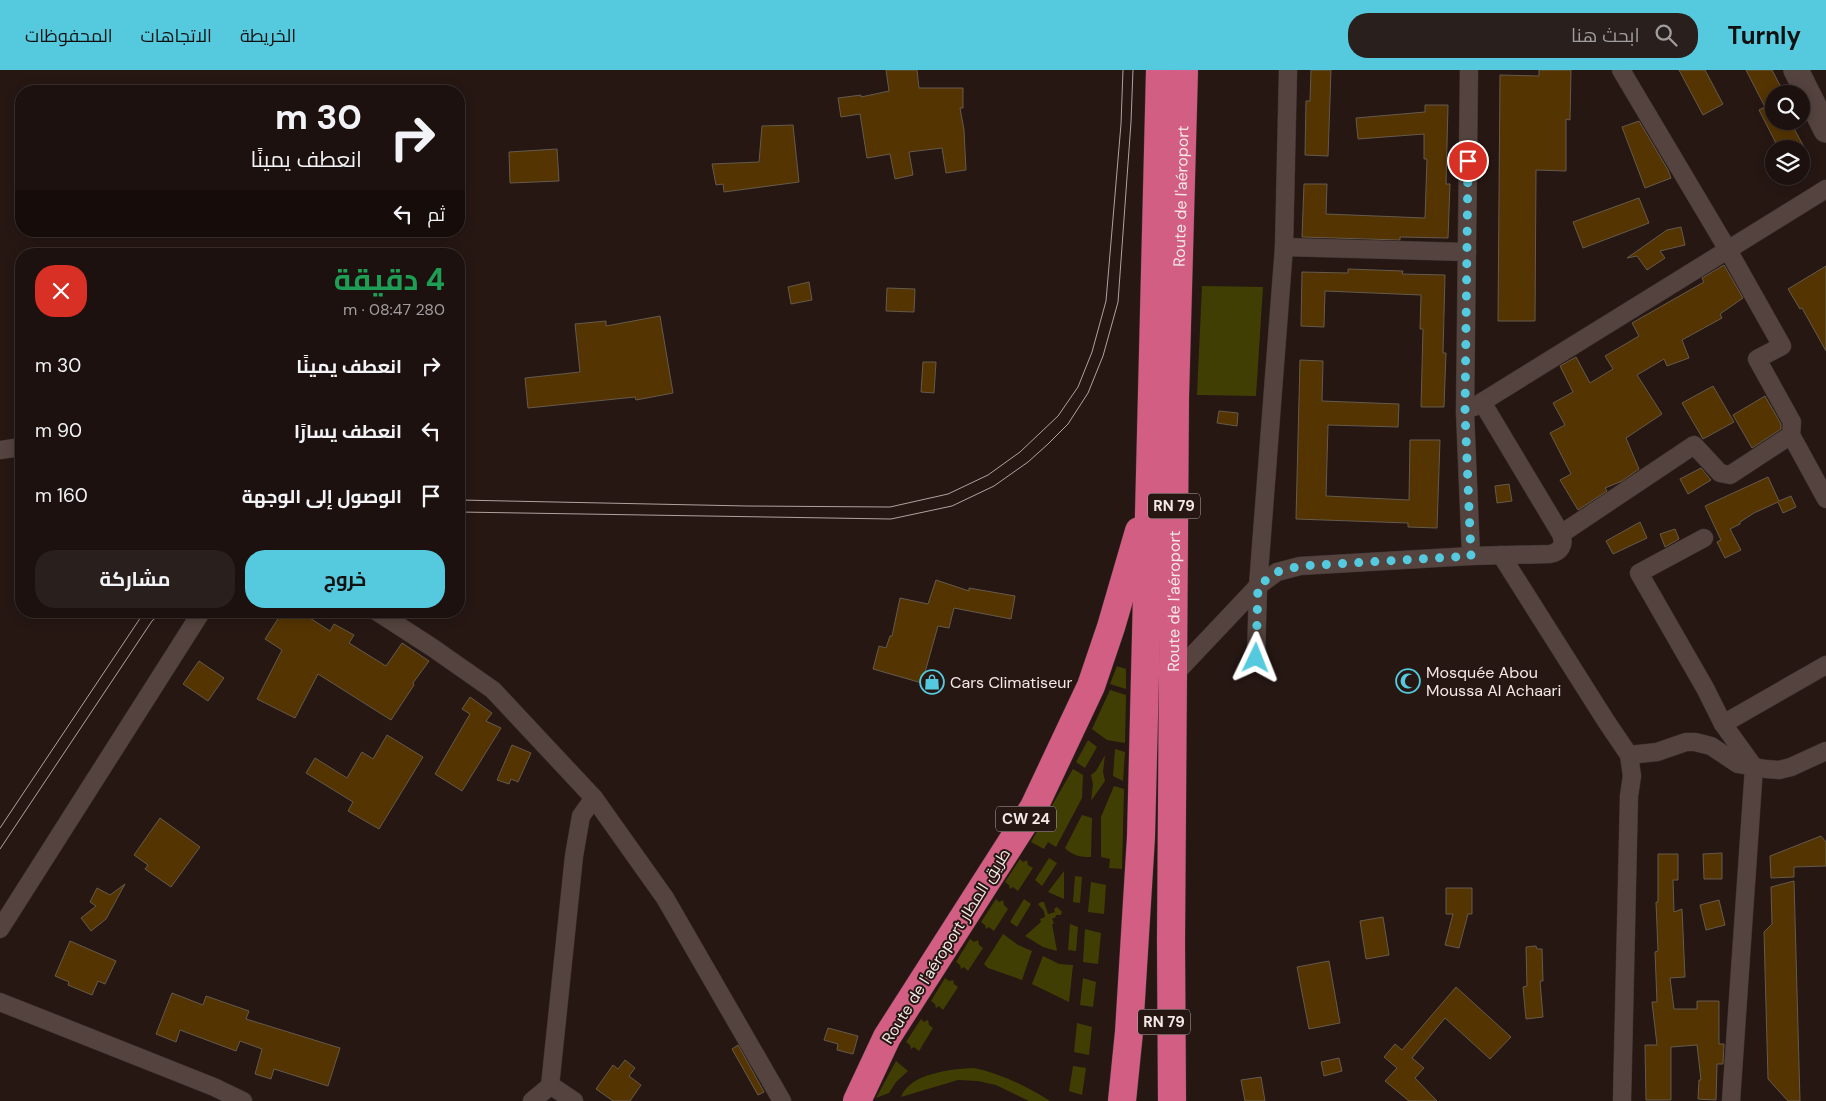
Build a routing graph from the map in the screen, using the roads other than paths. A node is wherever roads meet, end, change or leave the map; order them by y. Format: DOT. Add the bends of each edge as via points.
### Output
graph roads {
  1 [pos="1160,70"];
  2 [pos="1184,70"];
  3 [pos="1288,70"];
  4 [pos="1469,70"];
  5 [pos="1621,70"];
  6 [pos="1796,70"];
  7 [pos="1826,130"];
  8 [pos="1826,188"];
  9 [pos="1284,247"];
  10 [pos="1728,250"];
  11 [pos="1467,252"];
  12 [pos="1154,304"];
  13 [pos="1482,402"];
  14 [pos="1465,412"];
  15 [pos="1790,435"];
  16 [pos="15,448"];
  17 [pos="0,450"];
  18 [pos="1826,499"];
  19 [pos="1148,514"];
  20 [pos="1562,534"];
  21 [pos="1704,538"];
  22 [pos="1500,555"];
  23 [pos="1471,556"];
  24 [pos="1258,586"];
  25 [pos="198,618"];
  26 [pos="387,618"];
  27 [pos="1256,658"];
  28 [pos="1826,665"];
  29 [pos="1172,677"];
  30 [pos="1723,724"];
  31 [pos="1826,752"];
  32 [pos="1629,755"];
  33 [pos="1754,767"];
  34 [pos="594,798"];
  35 [pos="0,929"];
  36 [pos="1171,942"];
  37 [pos="0,1002"];
  38 [pos="550,1085"];
  39 [pos="243,1101"];
  40 [pos="532,1101"];
  41 [pos="574,1101"];
  42 [pos="782,1101"];
  43 [pos="857,1101"];
  44 [pos="1122,1101"];
  45 [pos="1156,1101"];
  46 [pos="1172,1101"];
  47 [pos="1622,1101"];
  48 [pos="1731,1101"];
  1 -- 12 [label="highway, Route de l'aéroport / RN 79"];
  2 -- 29 [label="highway, Route de l'aéroport / RN 79" via="1175,398"];
  3 -- 9 [label="street"];
  4 -- 11 [label="street"];
  5 -- 10 [label="street"];
  6 -- 7 [label="street"];
  8 -- 10 [label="street"];
  9 -- 11 [label="street"];
  9 -- 24 [label="street"];
  10 -- 13 [label="street"];
  10 -- 15 [label="street" via="1782,346 1757,359 1792,422"];
  11 -- 14 [label="street"];
  12 -- 19 [label="highway, Route de l'aéroport طريق المطار / RN 79"];
  13 -- 14 [label="street"];
  13 -- 20 [label="street"];
  14 -- 23 [label="street"];
  15 -- 18 [label="street"];
  15 -- 20 [label="street" via="1730,474 1720,473 1694,446"];
  16 -- 17 [label="street"];
  19 -- 43 [label="highway, Route de l'aéroport طريق المطار / CW 24" via="1136,536 1091,686 1034,807 887,1037"];
  19 -- 44 [label="highway, RN 79" via="1141,837"];
  20 -- 22 [label="street" via="1562,546 1553,554"];
  21 -- 30 [label="street" via="1639,573 1706,688"];
  22 -- 23 [label="street"];
  22 -- 32 [label="street"];
  23 -- 24 [label="street" via="1300,566 1277,572"];
  24 -- 27 [label="street"];
  24 -- 29 [label="street"];
  25 -- 35 [label="street"];
  26 -- 34 [label="street" via="493,690"];
  28 -- 30 [label="street"];
  29 -- 36 [label="highway, Route de l'aéroport / RN 79"];
  30 -- 33 [label="street"];
  31 -- 33 [label="street" via="1779,770"];
  32 -- 33 [label="street" via="1695,742 1711,746 1738,764"];
  32 -- 47 [label="street" via="1632,776"];
  33 -- 48 [label="street"];
  34 -- 38 [label="street" via="581,816 574,856"];
  34 -- 42 [label="street" via="665,898"];
  36 -- 45 [label="highway, RN 79"];
  36 -- 46 [label="highway, Route de l'aéroport"];
  37 -- 39 [label="street"];
  38 -- 40 [label="street"];
  38 -- 41 [label="street"];
}
